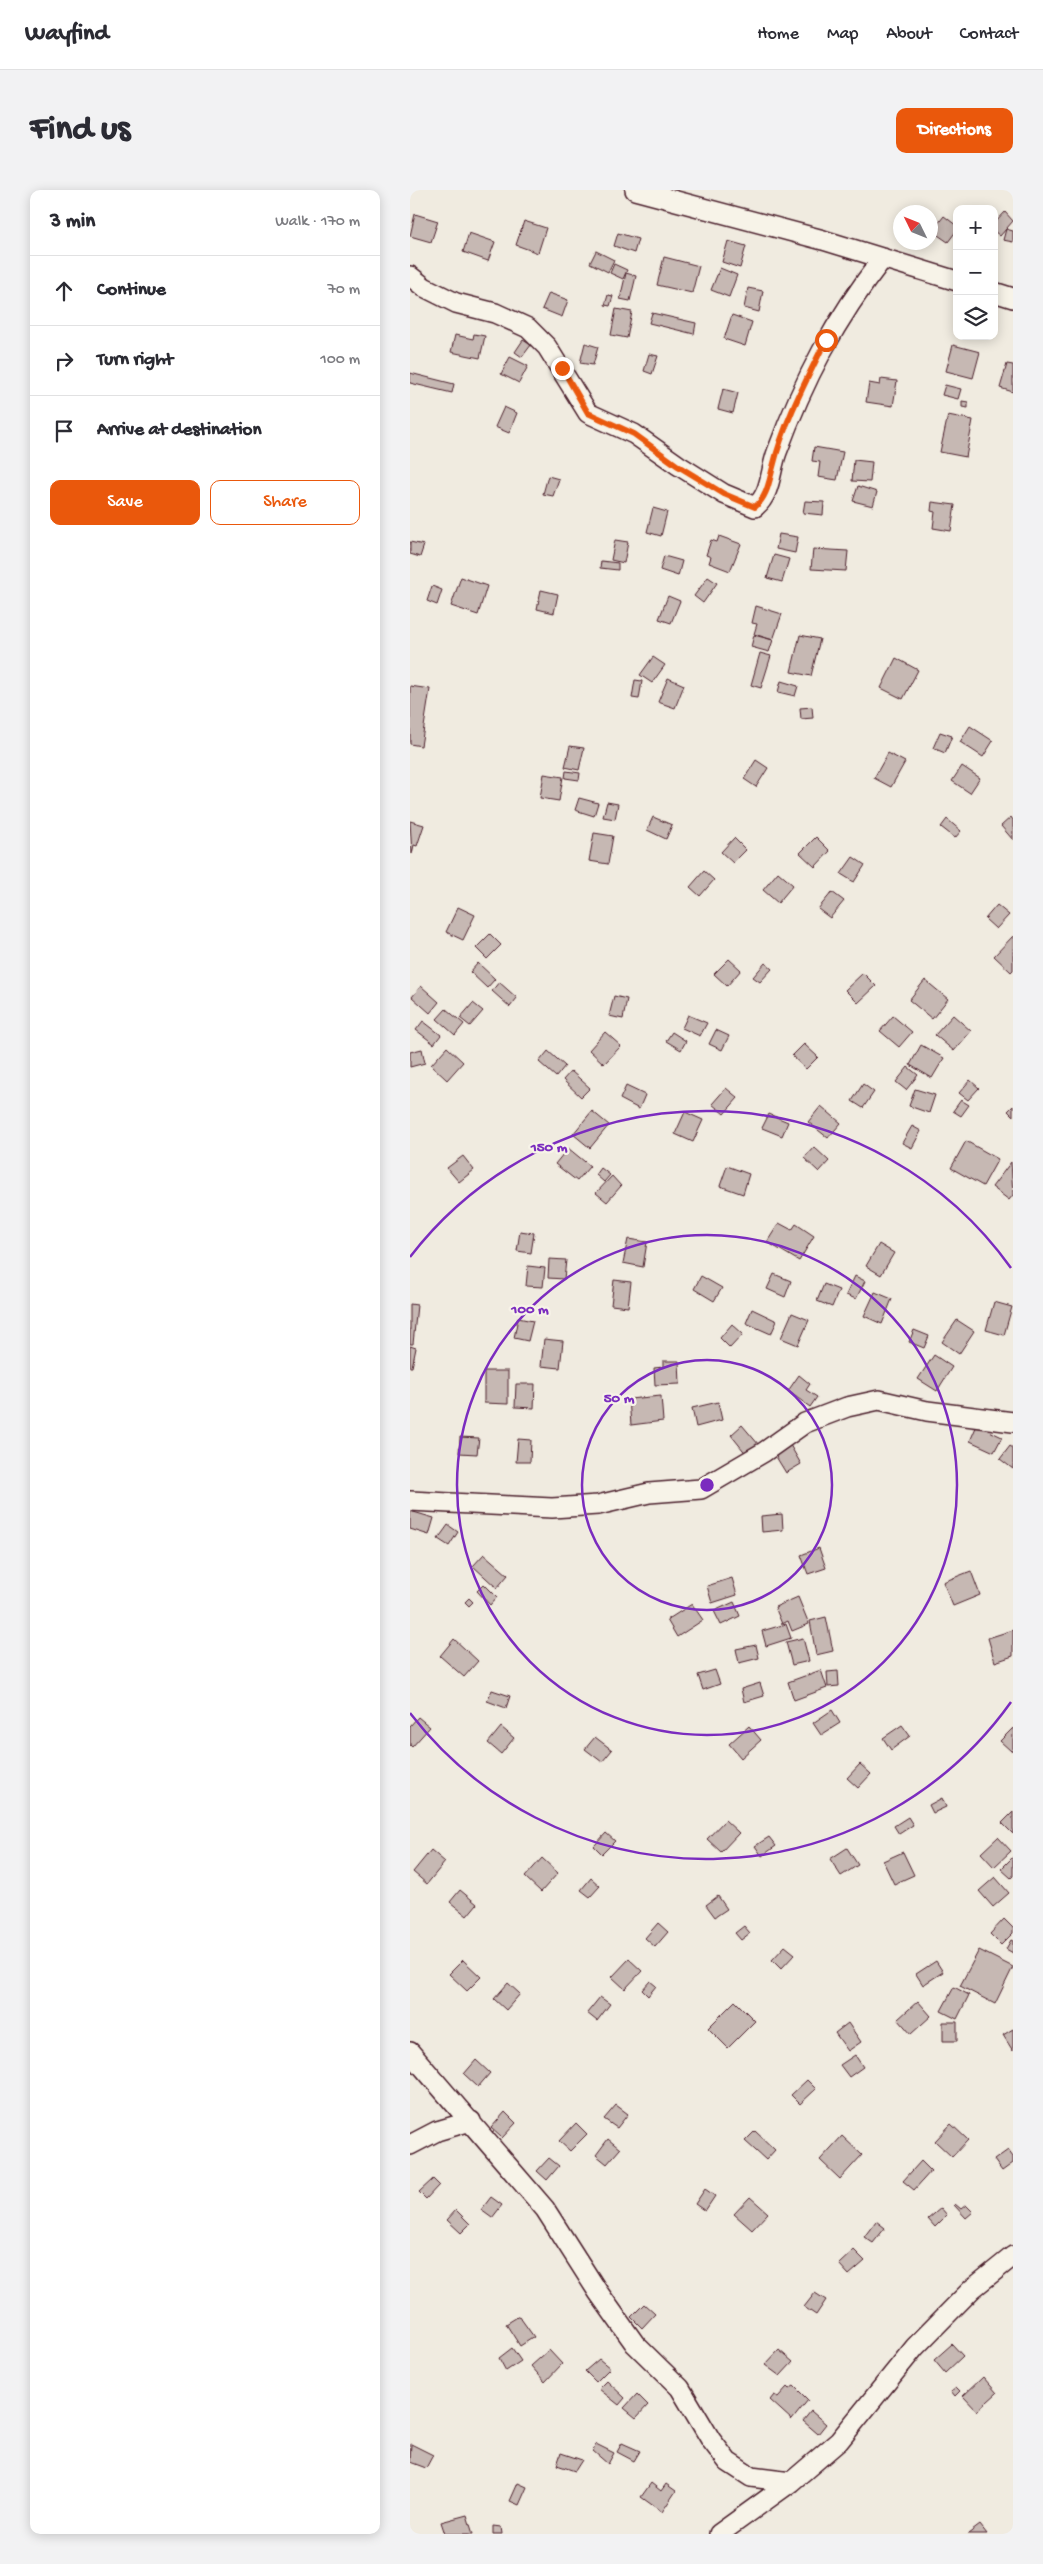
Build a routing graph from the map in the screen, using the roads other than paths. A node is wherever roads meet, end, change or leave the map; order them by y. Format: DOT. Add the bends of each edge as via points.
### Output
graph roads {
  1 [pos="635,190"];
  2 [pos="883,258"];
  3 [pos="410,276"];
  4 [pos="953,280"];
  5 [pos="998,293"];
  6 [pos="1013,298"];
  7 [pos="1013,1422"];
  8 [pos="410,1501"];
  9 [pos="410,2052"];
  10 [pos="470,2121"];
  11 [pos="410,2145"];
  12 [pos="1013,2256"];
  13 [pos="791,2482"];
  14 [pos="719,2534"];
  1 -- 2 [label="street"];
  2 -- 3 [label="street" via="852,297 826,340 791,413 764,500 755,507 716,489 634,434 588,413 547,347 528,328 495,313 456,303"];
  2 -- 4 [label="street"];
  5 -- 6 [label="street"];
  7 -- 8 [label="street" via="928,1412 879,1400 848,1407 805,1423 701,1490 649,1493 598,1505 552,1508"];
  9 -- 10 [label="street"];
  10 -- 11 [label="street" via="437,2131"];
  10 -- 13 [label="street" via="545,2209 635,2344 680,2388 728,2462 751,2477"];
  12 -- 13 [label="street" via="972,2289 921,2340 839,2441"];
  13 -- 14 [label="street"];
}
